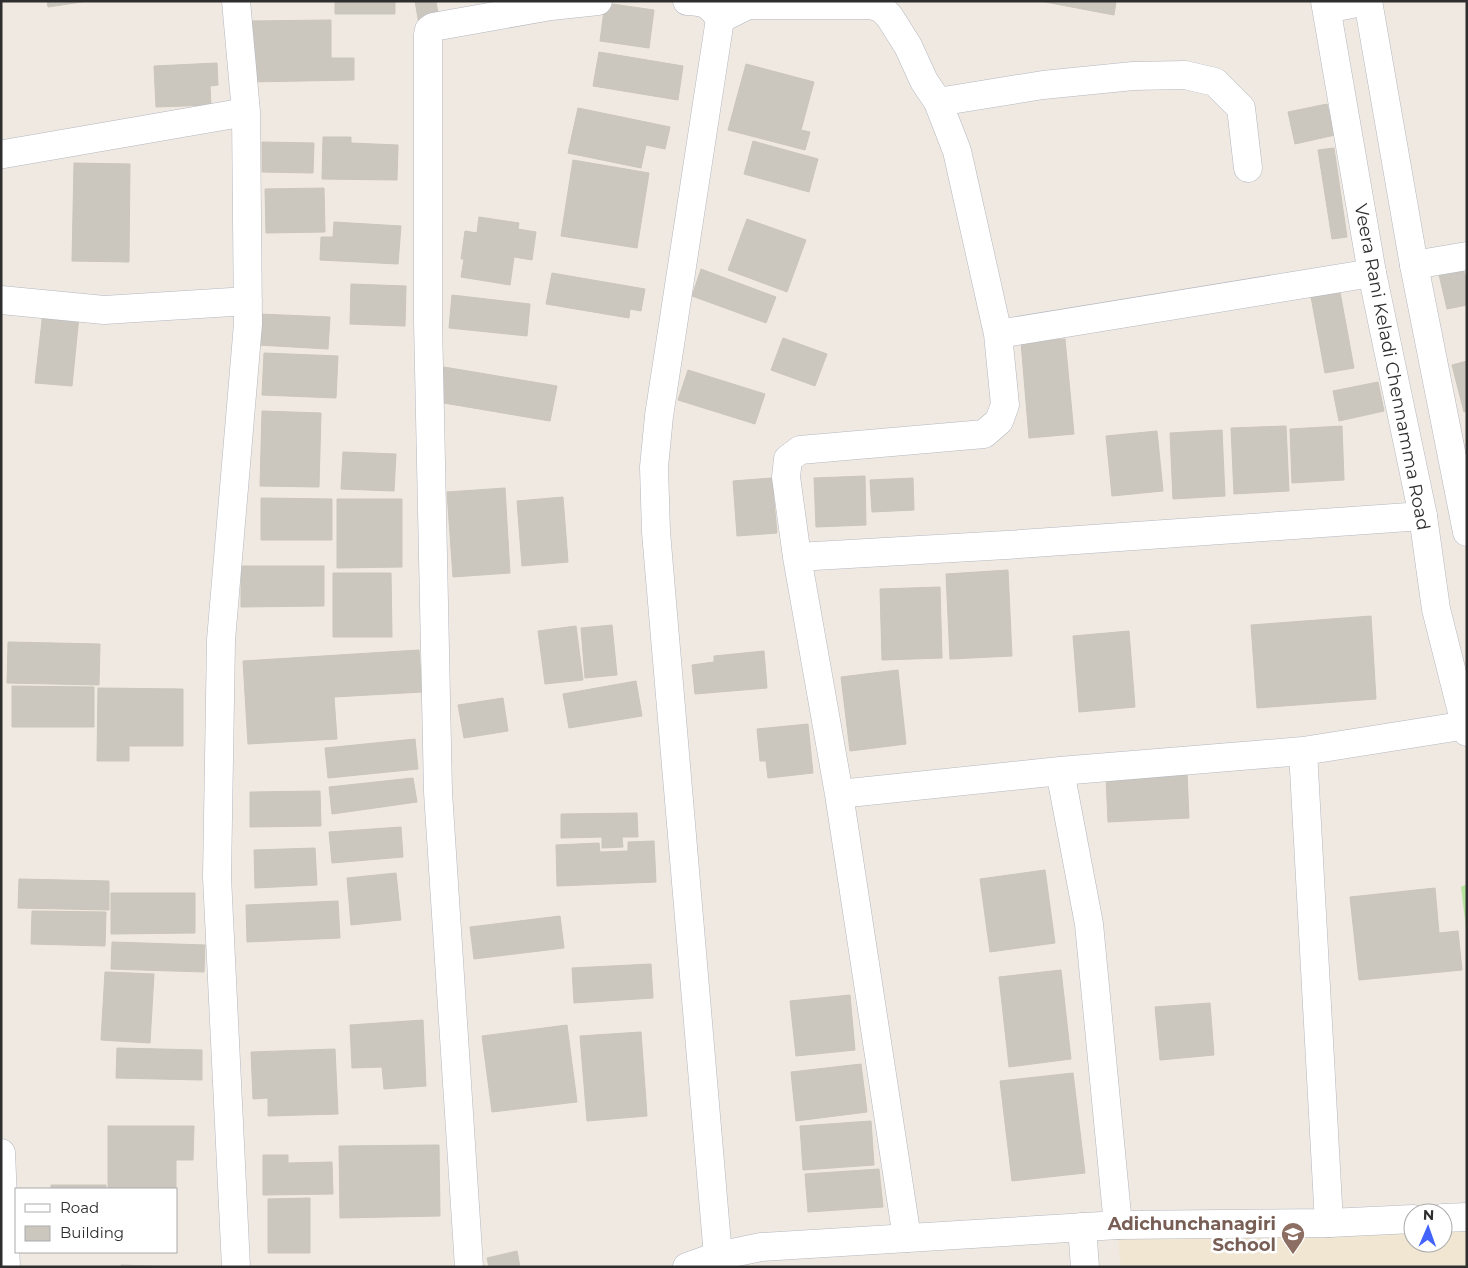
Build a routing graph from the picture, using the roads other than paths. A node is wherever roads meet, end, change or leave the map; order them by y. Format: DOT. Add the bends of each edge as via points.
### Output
graph roads {
  1 [pos="236,1"];
  2 [pos="598,1"];
  3 [pos="1367,1"];
  4 [pos="1326,5"];
  5 [pos="703,6"];
  6 [pos="938,102"];
  7 [pos="246,112"];
  8 [pos="4,154"];
  9 [pos="1248,168"];
  10 [pos="1467,256"];
  11 [pos="1414,266"];
  12 [pos="1372,272"];
  13 [pos="1,300"];
  14 [pos="248,301"];
  15 [pos="998,334"];
  16 [pos="1423,516"];
  17 [pos="1466,519"];
  18 [pos="797,557"];
  19 [pos="1466,727"];
  20 [pos="1303,750"];
  21 [pos="1060,771"];
  22 [pos="839,794"];
  23 [pos="1,1153"];
  24 [pos="1467,1217"];
  25 [pos="1453,1218"];
  26 [pos="1403,1219"];
  27 [pos="1330,1223"];
  28 [pos="1118,1224"];
  29 [pos="1082,1227"];
  30 [pos="907,1238"];
  31 [pos="718,1256"];
  32 [pos="6,1267"];
  33 [pos="236,1267"];
  34 [pos="469,1267"];
  35 [pos="687,1267"];
  36 [pos="1085,1267"];
  1 -- 7 [label="street"];
  2 -- 34 [label="street" via="550,6 433,27 428,35 428,330 438,792"];
  3 -- 4 [label="street"];
  3 -- 11 [label="street"];
  4 -- 12 [label="street, Veera Rani Keladi Chennamma Road"];
  5 -- 6 [label="street" via="870,5 881,8 908,46"];
  5 -- 31 [label="street" via="654,467 656,532"];
  6 -- 9 [label="street" via="1079,81 1185,75 1215,82 1242,108"];
  6 -- 15 [label="street" via="958,151"];
  7 -- 8 [label="street"];
  7 -- 14 [label="street"];
  10 -- 11 [label="street"];
  11 -- 17 [label="street"];
  12 -- 15 [label="street"];
  12 -- 16 [label="street, Veera Rani Keladi Chennamma Road"];
  13 -- 14 [label="street" via="104,310"];
  14 -- 33 [label="street" via="221,640 217,877"];
  15 -- 18 [label="street" via="1005,405 999,421 984,434 800,450 788,459 786,477"];
  16 -- 18 [label="street"];
  16 -- 19 [label="street, Veera Rani Keladi Chennamma Road" via="1436,609"];
  18 -- 22 [label="street"];
  19 -- 20 [label="street"];
  20 -- 21 [label="street"];
  20 -- 27 [label="street"];
  21 -- 22 [label="street"];
  21 -- 28 [label="street" via="1089,924"];
  22 -- 30 [label="street"];
  23 -- 32 [label="street"];
  24 -- 25 [label="street"];
  26 -- 27 [label="street"];
  27 -- 28 [label="street"];
  28 -- 29 [label="street"];
  29 -- 30 [label="street"];
  29 -- 36 [label="street"];
  30 -- 31 [label="street" via="761,1247"];
  31 -- 35 [label="street"];
}
